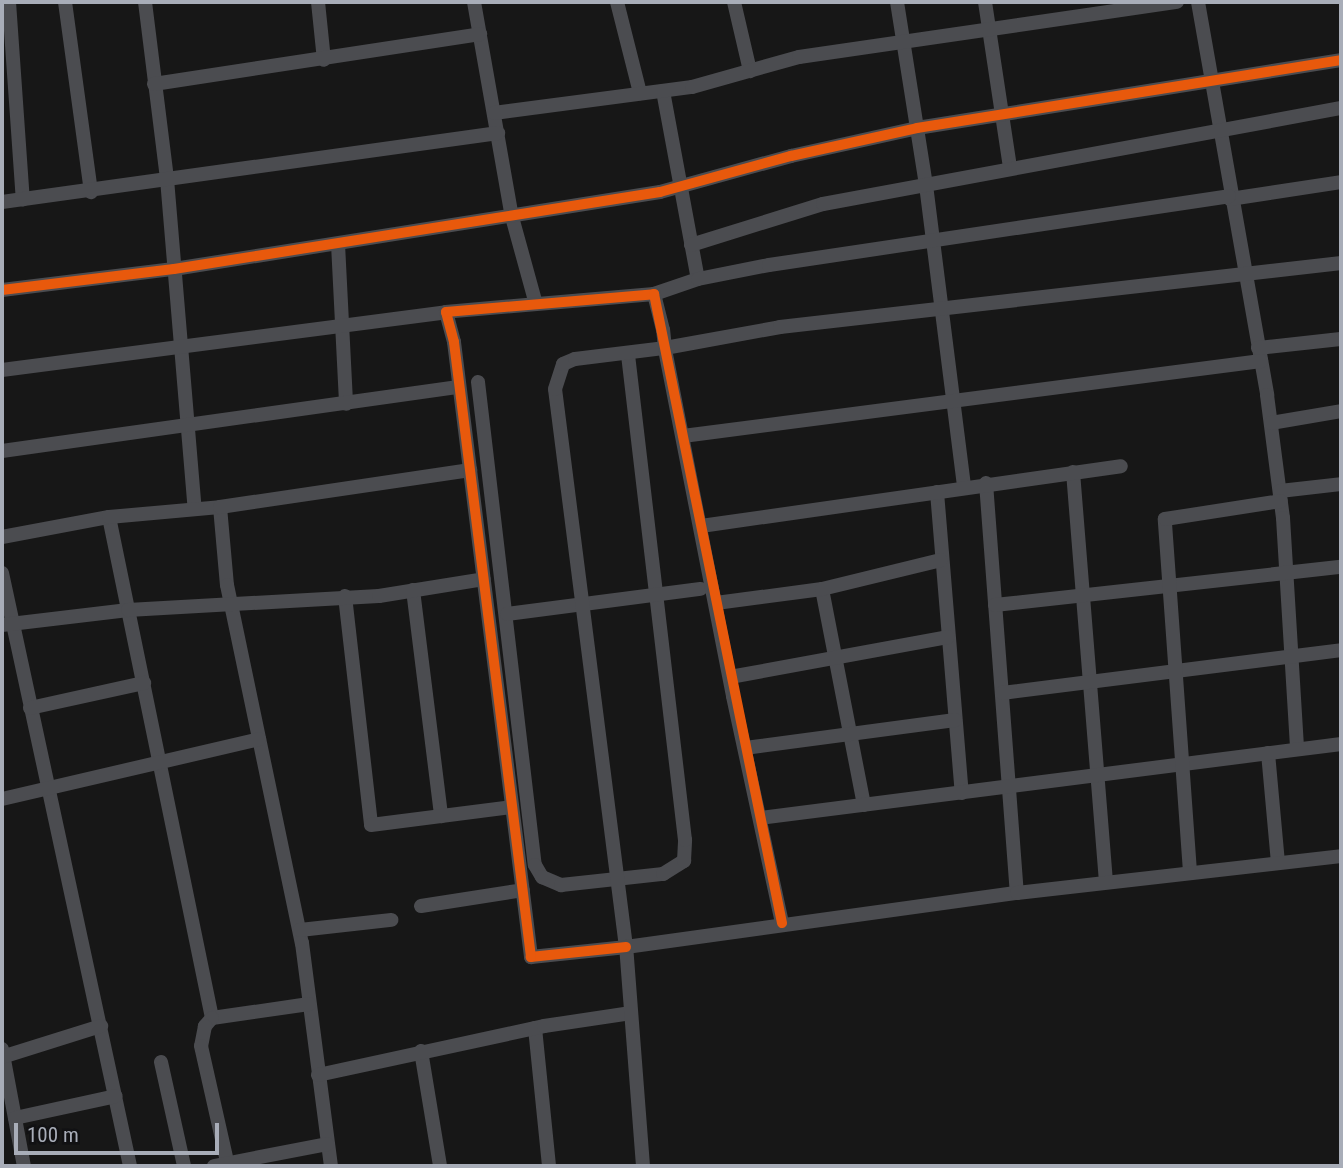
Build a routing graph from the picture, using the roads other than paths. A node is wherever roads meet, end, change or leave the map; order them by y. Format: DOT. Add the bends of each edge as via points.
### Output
graph roads {
  1 [pos="9,2"];
  2 [pos="65,2"];
  3 [pos="145,2"];
  4 [pos="318,2"];
  5 [pos="474,2"];
  6 [pos="617,2"];
  7 [pos="734,2"];
  8 [pos="897,2"];
  9 [pos="985,2"];
  10 [pos="1177,2"];
  11 [pos="1198,2"];
  12 [pos="989,27"];
  13 [pos="480,34"];
  14 [pos="902,41"];
  15 [pos="324,60"];
  16 [pos="1341,60"];
  17 [pos="750,71"];
  18 [pos="1211,83"];
  19 [pos="154,84"];
  20 [pos="663,90"];
  21 [pos="640,93"];
  22 [pos="1341,108"];
  23 [pos="494,113"];
  24 [pos="1003,114"];
  25 [pos="917,128"];
  26 [pos="1218,130"];
  27 [pos="498,133"];
  28 [pos="1010,168"];
  29 [pos="167,179"];
  30 [pos="1341,182"];
  31 [pos="926,185"];
  32 [pos="679,186"];
  33 [pos="91,192"];
  34 [pos="1229,198"];
  35 [pos="23,200"];
  36 [pos="2,202"];
  37 [pos="512,216"];
  38 [pos="934,242"];
  39 [pos="338,244"];
  40 [pos="691,245"];
  41 [pos="1341,263"];
  42 [pos="174,270"];
  43 [pos="1244,274"];
  44 [pos="698,279"];
  45 [pos="2,290"];
  46 [pos="654,294"];
  47 [pos="536,304"];
  48 [pos="943,311"];
  49 [pos="446,312"];
  50 [pos="342,327"];
  51 [pos="1341,339"];
  52 [pos="181,345"];
  53 [pos="665,348"];
  54 [pos="628,353"];
  55 [pos="1260,354"];
  56 [pos="2,370"];
  57 [pos="478,382"];
  58 [pos="459,387"];
  59 [pos="955,401"];
  60 [pos="346,404"];
  61 [pos="1341,411"];
  62 [pos="1271,423"];
  63 [pos="189,426"];
  64 [pos="683,436"];
  65 [pos="2,451"];
  66 [pos="1121,466"];
  67 [pos="470,470"];
  68 [pos="1073,472"];
  69 [pos="986,483"];
  70 [pos="1341,484"];
  71 [pos="964,487"];
  72 [pos="936,492"];
  73 [pos="1280,496"];
  74 [pos="220,507"];
  75 [pos="195,509"];
  76 [pos="109,517"];
  77 [pos="701,526"];
  78 [pos="2,537"];
  79 [pos="941,560"];
  80 [pos="1341,567"];
  81 [pos="2,573"];
  82 [pos="1287,574"];
  83 [pos="484,579"];
  84 [pos="699,589"];
  85 [pos="822,589"];
  86 [pos="1169,589"];
  87 [pos="413,590"];
  88 [pos="658,593"];
  89 [pos="345,596"];
  90 [pos="1083,597"];
  91 [pos="582,602"];
  92 [pos="716,604"];
  93 [pos="995,604"];
  94 [pos="232,606"];
  95 [pos="128,610"];
  96 [pos="507,614"];
  97 [pos="7,624"];
  98 [pos="947,637"];
  99 [pos="1341,649"];
  100 [pos="1294,653"];
  101 [pos="835,656"];
  102 [pos="1176,670"];
  103 [pos="730,677"];
  104 [pos="1089,680"];
  105 [pos="144,683"];
  106 [pos="1002,693"];
  107 [pos="30,708"];
  108 [pos="956,720"];
  109 [pos="851,736"];
  110 [pos="259,739"];
  111 [pos="1341,744"];
  112 [pos="745,748"];
  113 [pos="1297,749"];
  114 [pos="1268,753"];
  115 [pos="160,762"];
  116 [pos="1184,764"];
  117 [pos="1095,776"];
  118 [pos="1010,787"];
  119 [pos="48,788"];
  120 [pos="962,793"];
  121 [pos="2,799"];
  122 [pos="864,805"];
  123 [pos="512,807"];
  124 [pos="442,816"];
  125 [pos="760,818"];
  126 [pos="1341,856"];
  127 [pos="1278,862"];
  128 [pos="1190,872"];
  129 [pos="617,878"];
  130 [pos="1106,882"];
  131 [pos="523,890"];
  132 [pos="1017,892"];
  133 [pos="421,906"];
  134 [pos="391,920"];
  135 [pos="782,923"];
  136 [pos="300,930"];
  137 [pos="626,947"];
  138 [pos="309,1004"];
  139 [pos="631,1013"];
  140 [pos="212,1017"];
  141 [pos="101,1026"];
  142 [pos="535,1028"];
  143 [pos="421,1051"];
  144 [pos="2,1054"];
  145 [pos="161,1062"];
  146 [pos="318,1075"];
  147 [pos="116,1096"];
  148 [pos="15,1118"];
  149 [pos="327,1144"];
  150 [pos="24,1166"];
  151 [pos="130,1166"];
  152 [pos="184,1166"];
  153 [pos="223,1166"];
  154 [pos="331,1166"];
  155 [pos="440,1166"];
  156 [pos="549,1166"];
  157 [pos="643,1166"];
  1 -- 35 [label="street"];
  2 -- 33 [label="street"];
  3 -- 19 [label="street"];
  4 -- 15 [label="street"];
  5 -- 13 [label="street"];
  6 -- 21 [label="street"];
  7 -- 17 [label="street"];
  8 -- 14 [label="street"];
  9 -- 12 [label="street"];
  10 -- 12 [label="street"];
  11 -- 18 [label="street"];
  12 -- 14 [label="street"];
  12 -- 24 [label="street"];
  13 -- 15 [label="street"];
  13 -- 23 [label="street"];
  14 -- 17 [label="street" via="799,57"];
  14 -- 25 [label="street"];
  15 -- 19 [label="street"];
  16 -- 18 [label="street"];
  17 -- 20 [label="street"];
  18 -- 24 [label="street"];
  18 -- 26 [label="street"];
  19 -- 29 [label="street"];
  20 -- 21 [label="street"];
  20 -- 32 [label="street"];
  21 -- 23 [label="street"];
  22 -- 26 [label="street"];
  23 -- 27 [label="street"];
  24 -- 25 [label="street"];
  24 -- 28 [label="street"];
  25 -- 31 [label="street"];
  25 -- 32 [label="street"];
  26 -- 28 [label="street"];
  26 -- 34 [label="street"];
  27 -- 29 [label="street"];
  27 -- 37 [label="street"];
  28 -- 31 [label="street"];
  29 -- 33 [label="street"];
  29 -- 42 [label="street"];
  30 -- 34 [label="street"];
  31 -- 38 [label="street"];
  31 -- 40 [label="street" via="823,204"];
  32 -- 37 [label="street"];
  32 -- 40 [label="street"];
  33 -- 35 [label="street"];
  34 -- 38 [label="street"];
  34 -- 43 [label="street"];
  35 -- 36 [label="street"];
  37 -- 39 [label="street"];
  37 -- 47 [label="street"];
  38 -- 44 [label="street"];
  38 -- 48 [label="street"];
  39 -- 42 [label="street"];
  39 -- 50 [label="street"];
  40 -- 44 [label="street"];
  41 -- 43 [label="street"];
  42 -- 45 [label="street"];
  42 -- 52 [label="street"];
  43 -- 48 [label="street" via="1107,287"];
  43 -- 55 [label="street"];
  44 -- 46 [label="street"];
  46 -- 47 [label="street"];
  46 -- 53 [label="street"];
  47 -- 49 [label="street"];
  48 -- 53 [label="street" via="780,327"];
  48 -- 59 [label="street"];
  49 -- 50 [label="street"];
  49 -- 58 [label="street"];
  50 -- 52 [label="street"];
  50 -- 60 [label="street"];
  51 -- 55 [label="street"];
  52 -- 56 [label="street"];
  52 -- 63 [label="street"];
  53 -- 54 [label="street"];
  53 -- 64 [label="street"];
  54 -- 88 [label="street"];
  54 -- 91 [label="street" via="575,359 563,364 557,375 555,389"];
  55 -- 59 [label="street"];
  55 -- 62 [label="street"];
  57 -- 96 [label="street"];
  58 -- 60 [label="street"];
  58 -- 67 [label="street"];
  59 -- 64 [label="street"];
  59 -- 71 [label="street"];
  60 -- 63 [label="street"];
  61 -- 62 [label="street"];
  62 -- 73 [label="street"];
  63 -- 65 [label="street"];
  63 -- 75 [label="street"];
  64 -- 77 [label="street"];
  66 -- 68 [label="street"];
  67 -- 74 [label="street"];
  67 -- 83 [label="street"];
  68 -- 69 [label="street"];
  68 -- 90 [label="street"];
  69 -- 71 [label="street"];
  69 -- 93 [label="street"];
  70 -- 73 [label="street"];
  71 -- 72 [label="street"];
  72 -- 77 [label="street"];
  72 -- 79 [label="street"];
  73 -- 82 [label="street"];
  73 -- 86 [label="street" via="1165,519"];
  74 -- 75 [label="street"];
  74 -- 94 [label="street"];
  75 -- 76 [label="street"];
  76 -- 78 [label="street"];
  76 -- 95 [label="street"];
  77 -- 92 [label="street"];
  79 -- 85 [label="street"];
  79 -- 98 [label="street"];
  80 -- 82 [label="street"];
  81 -- 97 [label="street"];
  82 -- 86 [label="street"];
  82 -- 100 [label="street"];
  83 -- 87 [label="street"];
  83 -- 123 [label="street"];
  84 -- 88 [label="street"];
  85 -- 92 [label="street"];
  85 -- 101 [label="street"];
  86 -- 90 [label="street"];
  86 -- 102 [label="street"];
  87 -- 89 [label="street"];
  87 -- 124 [label="street"];
  88 -- 91 [label="street"];
  88 -- 129 [label="street" via="686,853 672,872"];
  89 -- 94 [label="street"];
  89 -- 124 [label="street" via="371,825"];
  90 -- 93 [label="street"];
  90 -- 104 [label="street"];
  91 -- 96 [label="street"];
  91 -- 129 [label="street"];
  92 -- 103 [label="street"];
  93 -- 106 [label="street"];
  94 -- 95 [label="street"];
  94 -- 110 [label="street"];
  95 -- 97 [label="street"];
  95 -- 105 [label="street"];
  96 -- 129 [label="street" via="535,865 542,877 561,885"];
  97 -- 107 [label="street"];
  98 -- 101 [label="street"];
  98 -- 108 [label="street"];
  99 -- 100 [label="street"];
  100 -- 102 [label="street"];
  100 -- 113 [label="street"];
  101 -- 103 [label="street"];
  101 -- 109 [label="street"];
  102 -- 104 [label="street"];
  102 -- 116 [label="street"];
  103 -- 112 [label="street"];
  104 -- 106 [label="street"];
  104 -- 117 [label="street"];
  105 -- 107 [label="street"];
  105 -- 115 [label="street"];
  106 -- 118 [label="street"];
  107 -- 119 [label="street"];
  108 -- 109 [label="street"];
  108 -- 120 [label="street"];
  109 -- 112 [label="street"];
  109 -- 122 [label="street"];
  110 -- 115 [label="street"];
  110 -- 136 [label="street"];
  111 -- 113 [label="street"];
  112 -- 125 [label="street"];
  113 -- 114 [label="street"];
  114 -- 116 [label="street"];
  114 -- 127 [label="street"];
  115 -- 119 [label="street"];
  115 -- 140 [label="street"];
  116 -- 117 [label="street"];
  116 -- 128 [label="street"];
  117 -- 118 [label="street"];
  117 -- 130 [label="street"];
  118 -- 120 [label="street"];
  118 -- 132 [label="street"];
  119 -- 121 [label="street"];
  119 -- 141 [label="street"];
  120 -- 122 [label="street"];
  122 -- 125 [label="street"];
  123 -- 124 [label="street"];
  123 -- 131 [label="street"];
  125 -- 135 [label="street"];
  126 -- 127 [label="street"];
  127 -- 128 [label="street"];
  128 -- 130 [label="street"];
  129 -- 137 [label="street"];
  130 -- 132 [label="street"];
  131 -- 133 [label="street"];
  131 -- 137 [label="street" via="531,957"];
  132 -- 135 [label="street"];
  134 -- 136 [label="street"];
  135 -- 137 [label="street"];
  136 -- 138 [label="street"];
  137 -- 139 [label="street"];
  138 -- 140 [label="street"];
  138 -- 146 [label="street"];
  139 -- 142 [label="street"];
  139 -- 157 [label="street"];
  140 -- 153 [label="street" via="202,1033 201,1046"];
  141 -- 144 [label="street"];
  141 -- 147 [label="street"];
  142 -- 143 [label="street"];
  142 -- 156 [label="street"];
  143 -- 146 [label="street"];
  143 -- 155 [label="street"];
  144 -- 148 [label="street"];
  145 -- 152 [label="street"];
  146 -- 149 [label="street"];
  147 -- 148 [label="street"];
  147 -- 151 [label="street"];
  148 -- 150 [label="street"];
  149 -- 153 [label="street"];
  149 -- 154 [label="street"];
}
